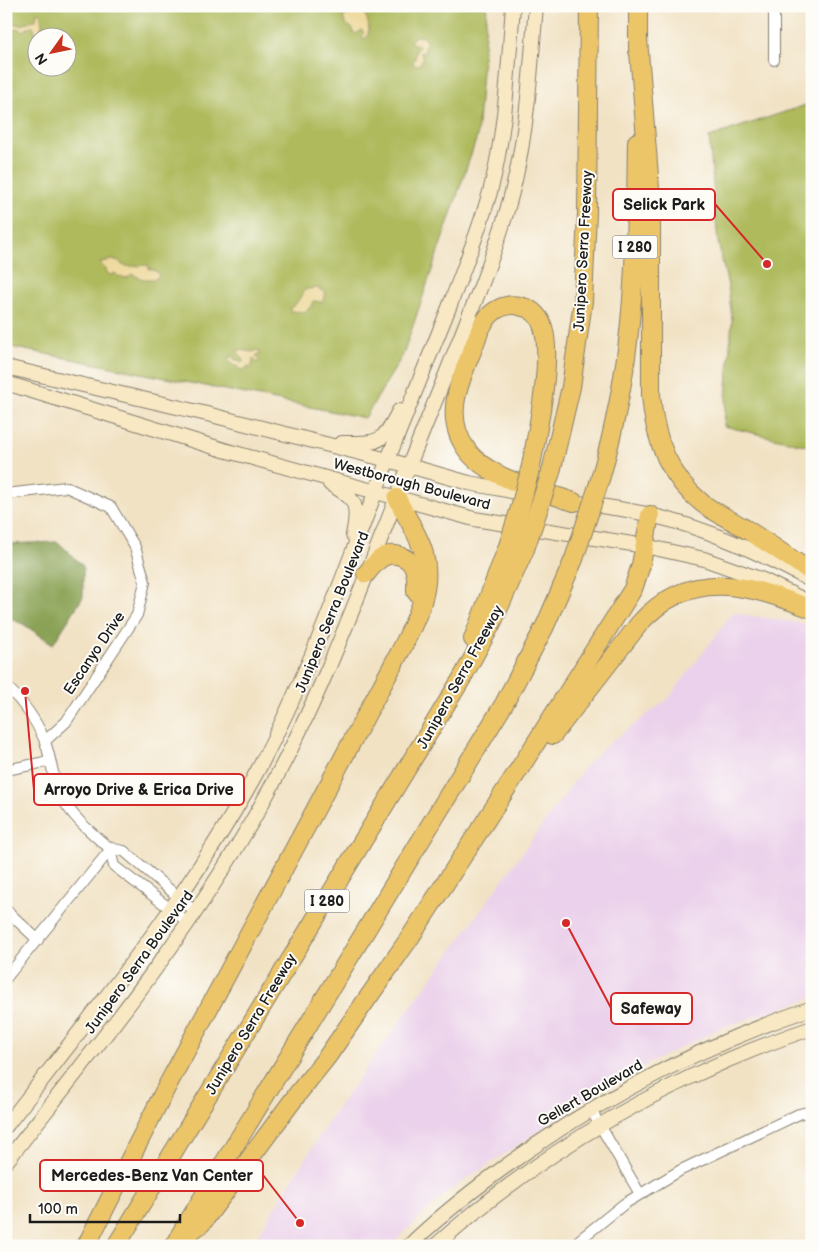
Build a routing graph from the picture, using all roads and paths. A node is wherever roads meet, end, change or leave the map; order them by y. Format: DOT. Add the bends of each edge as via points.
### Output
graph roads {
  1 [pos="513,6"];
  2 [pos="536,6"];
  3 [pos="589,6"];
  4 [pos="638,6"];
  5 [pos="774,6"];
  6 [pos="638,39"];
  7 [pos="774,60"];
  8 [pos="429,356"];
  9 [pos="6,367"];
  10 [pos="6,383"];
  11 [pos="318,442"];
  12 [pos="388,460"];
  13 [pos="409,466"];
  14 [pos="312,474"];
  15 [pos="376,492"];
  16 [pos="6,494"];
  17 [pos="396,498"];
  18 [pos="574,502"];
  19 [pos="650,515"];
  20 [pos="645,546"];
  21 [pos="516,548"];
  22 [pos="346,572"];
  23 [pos="812,572"];
  24 [pos="366,574"];
  25 [pos="812,581"];
  26 [pos="812,604"];
  27 [pos="812,609"];
  28 [pos="401,650"];
  29 [pos="6,686"];
  30 [pos="45,741"];
  31 [pos="525,760"];
  32 [pos="50,761"];
  33 [pos="6,770"];
  34 [pos="110,850"];
  35 [pos="175,904"];
  36 [pos="6,910"];
  37 [pos="193,918"];
  38 [pos="38,940"];
  39 [pos="6,978"];
  40 [pos="812,1008"];
  41 [pos="812,1028"];
  42 [pos="591,1110"];
  43 [pos="812,1111"];
  44 [pos="6,1126"];
  45 [pos="600,1126"];
  46 [pos="6,1162"];
  47 [pos="640,1194"];
  48 [pos="174,1245"];
  49 [pos="86,1246"];
  50 [pos="116,1246"];
  51 [pos="409,1246"];
  52 [pos="435,1246"];
  53 [pos="572,1246"];
  1 -- 8 [label="main road, Junipero Serra Boulevard" via="504,108 494,172 476,235"];
  2 -- 13 [label="main road, Junipero Serra Boulevard" via="526,116 510,201 483,282"];
  3 -- 21 [label="highway, Junipero Serra Freeway / I 280, bridge" via="584,294 572,380 551,472"];
  4 -- 6 [label="highway, I 280"];
  5 -- 7 [label="street"];
  6 -- 23 [label="highway" via="651,201 651,395 658,439 672,469 697,499"];
  6 -- 48 [label="highway, I 280, bridge" via="635,257 630,323 617,410 599,484 574,559 542,633 504,704"];
  8 -- 11 [label="main road" via="381,439 372,443"];
  8 -- 12 [label="main road, Junipero Serra Boulevard"];
  9 -- 11 [label="main road, Westborough Boulevard"];
  10 -- 14 [label="main road, Westborough Boulevard"];
  11 -- 12 [label="main road, Westborough Boulevard"];
  12 -- 13 [label="main road, Westborough Boulevard"];
  12 -- 15 [label="main road, Junipero Serra Boulevard"];
  13 -- 17 [label="main road, Junipero Serra Boulevard"];
  13 -- 18 [label="main road, Westborough Boulevard" via="501,490"];
  14 -- 15 [label="main road, Westborough Boulevard"];
  14 -- 22 [label="main road" via="344,492 354,506 357,516"];
  15 -- 17 [label="main road, Westborough Boulevard"];
  15 -- 22 [label="main road, Junipero Serra Boulevard"];
  16 -- 30 [label="street, Escanyo Drive" via="66,487 111,507 135,547 145,582 137,615 66,722"];
  17 -- 20 [label="main road, Westborough Boulevard" via="474,519"];
  17 -- 24 [label="main road, Junipero Serra Boulevard"];
  17 -- 28 [label="highway" via="423,552 427,576 423,601"];
  18 -- 19 [label="main road, Westborough Boulevard"];
  18 -- 21 [label="highway, bridge" via="510,479 488,469 470,455 456,430 454,410 457,391 486,320 500,308 512,305 532,311 542,323 545,333 542,397 531,466 520,508"];
  19 -- 20 [label="highway"];
  19 -- 25 [label="main road, Westborough Boulevard" via="749,548"];
  20 -- 26 [label="main road, Westborough Boulevard" via="734,569"];
  20 -- 31 [label="highway" via="639,574 628,597"];
  21 -- 50 [label="highway, Junipero Serra Freeway / I 280" via="493,621 451,697"];
  22 -- 35 [label="main road, Junipero Serra Boulevard" via="308,665 268,750 234,812"];
  24 -- 28 [label="highway" via="387,556 401,556 413,567 416,575 415,600 411,624"];
  24 -- 37 [label="main road, Junipero Serra Boulevard" via="291,749 254,819"];
  27 -- 31 [label="highway" via="764,592 728,585 695,588 673,596 644,618 539,753"];
  28 -- 49 [label="highway" via="171,1079"];
  29 -- 30 [label="street" via="34,718"];
  30 -- 32 [label="street"];
  31 -- 48 [label="highway" via="411,936 331,1051 202,1223"];
  32 -- 33 [label="street"];
  32 -- 34 [label="street" via="66,806"];
  34 -- 35 [label="street" via="124,852"];
  34 -- 35 [label="street" via="114,866"];
  34 -- 38 [label="street"];
  35 -- 37 [label="street"];
  35 -- 44 [label="main road, Junipero Serra Boulevard"];
  36 -- 38 [label="street"];
  37 -- 46 [label="main road, Junipero Serra Boulevard" via="135,998"];
  38 -- 39 [label="street"];
  40 -- 42 [label="main road, Gellert Boulevard" via="692,1056"];
  41 -- 45 [label="main road" via="687,1079"];
  42 -- 45 [label="street"];
  42 -- 51 [label="main road, Gellert Boulevard" via="488,1179"];
  43 -- 47 [label="street" via="799,1114 681,1170"];
  45 -- 47 [label="street"];
  45 -- 52 [label="main road" via="508,1187"];
  47 -- 53 [label="street"];
}
